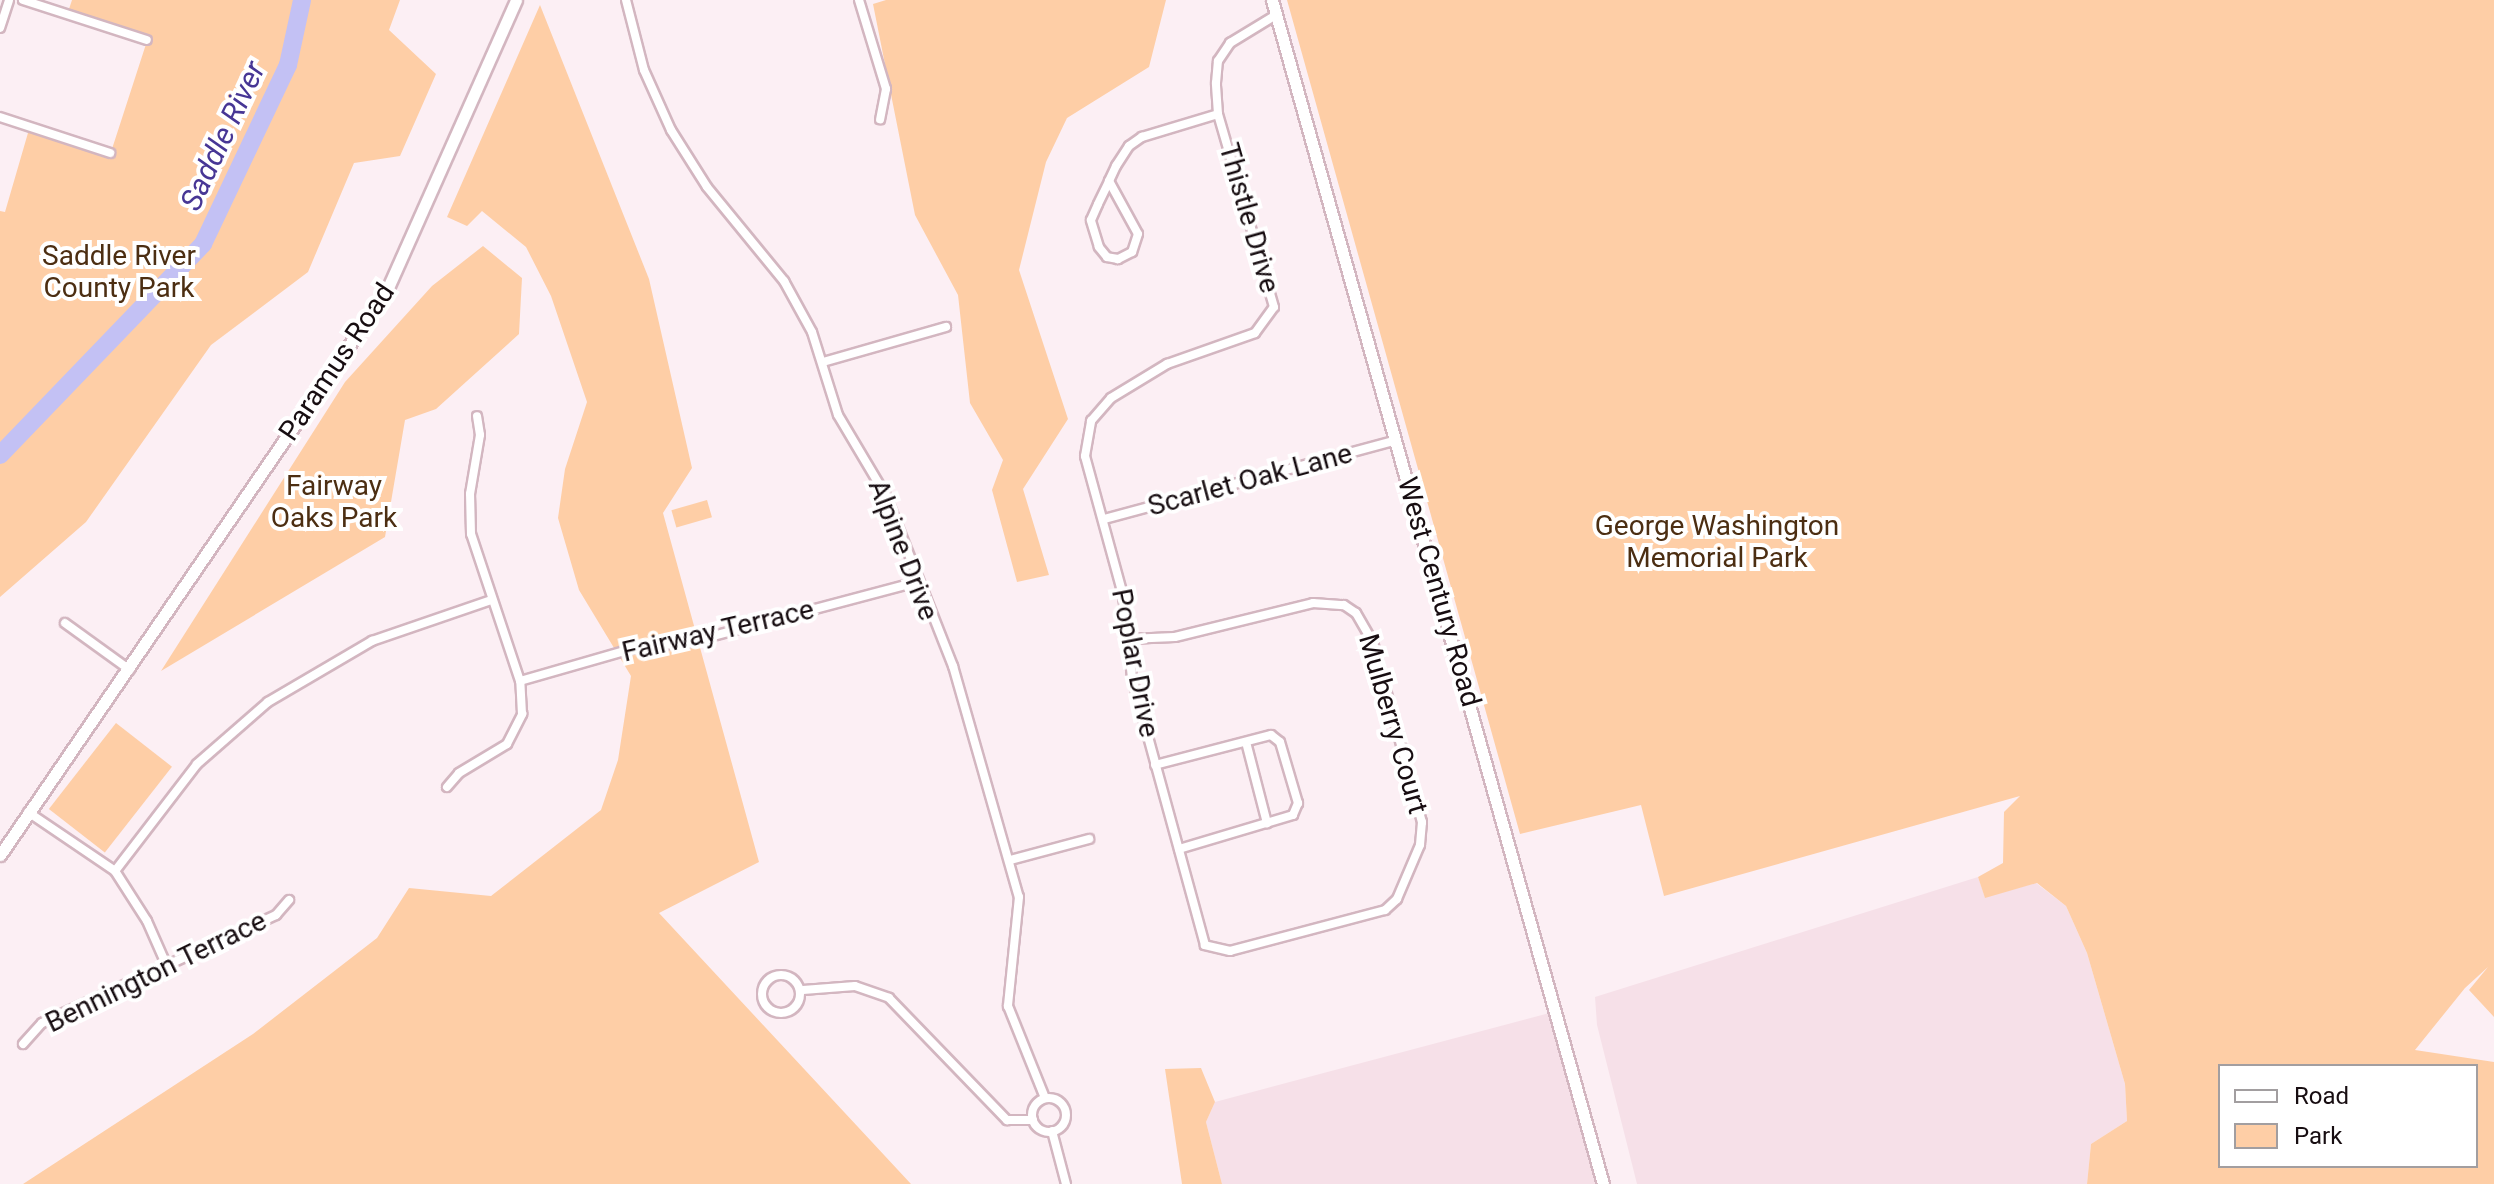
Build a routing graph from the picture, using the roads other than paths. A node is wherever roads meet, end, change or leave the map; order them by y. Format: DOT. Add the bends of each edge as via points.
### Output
graph roads {
  1 [pos="9,0"];
  2 [pos="23,0"];
  3 [pos="516,0"];
  4 [pos="626,0"];
  5 [pos="859,0"];
  6 [pos="1272,0"];
  7 [pos="1276,15"];
  8 [pos="0,28"];
  9 [pos="147,40"];
  10 [pos="1218,114"];
  11 [pos="0,117"];
  12 [pos="880,119"];
  13 [pos="110,153"];
  14 [pos="1109,181"];
  15 [pos="946,327"];
  16 [pos="823,362"];
  17 [pos="1111,398"];
  18 [pos="477,416"];
  19 [pos="1396,440"];
  20 [pos="1104,519"];
  21 [pos="917,582"];
  22 [pos="491,600"];
  23 [pos="65,623"];
  24 [pos="1128,639"];
  25 [pos="130,670"];
  26 [pos="520,681"];
  27 [pos="1246,742"];
  28 [pos="1155,765"];
  29 [pos="447,787"];
  30 [pos="28,812"];
  31 [pos="1267,823"];
  32 [pos="1089,839"];
  33 [pos="1179,849"];
  34 [pos="0,855"];
  35 [pos="1010,860"];
  36 [pos="115,871"];
  37 [pos="289,900"];
  38 [pos="1238,949"];
  39 [pos="166,964"];
  40 [pos="803,990"];
  41 [pos="23,1044"];
  42 [pos="1045,1098"];
  43 [pos="1033,1120"];
  44 [pos="1052,1131"];
  45 [pos="1066,1184"];
  46 [pos="1603,1184"];
  1 -- 8 [label="street"];
  2 -- 9 [label="street"];
  3 -- 25 [label="main road, Paramus Road" via="387,290 164,612"];
  4 -- 16 [label="street, Alpine Drive" via="644,70 671,130 707,187 784,281"];
  5 -- 12 [label="street" via="886,89"];
  6 -- 7 [label="main road, West Century Road"];
  7 -- 10 [label="street, Thistle Drive" via="1223,52 1216,71"];
  7 -- 19 [label="main road, West Century Road"];
  10 -- 14 [label="street" via="1142,137 1129,146"];
  10 -- 17 [label="street, Thistle Drive" via="1274,307 1255,333 1167,364"];
  11 -- 13 [label="street"];
  14 -- 14 [label="street" via="1091,220 1092,234 1107,257 1118,259 1132,252 1138,234"];
  15 -- 16 [label="street"];
  16 -- 21 [label="street, Alpine Drive" via="838,415 886,496"];
  17 -- 20 [label="street, Poplar Drive" via="1091,421 1084,441"];
  18 -- 22 [label="street" via="471,534"];
  19 -- 20 [label="street, Scarlet Oak Lane"];
  19 -- 46 [label="main road, West Century Road"];
  20 -- 24 [label="street, Poplar Drive"];
  21 -- 26 [label="street, Fairway Terrace" via="690,642 635,648"];
  21 -- 35 [label="street, Alpine Drive" via="953,666"];
  22 -- 26 [label="street"];
  22 -- 36 [label="street" via="372,641 268,702 197,764"];
  23 -- 25 [label="street"];
  24 -- 28 [label="street, Poplar Drive" via="1132,678"];
  24 -- 38 [label="street, Mulberry Court" via="1175,637 1327,602 1356,613 1373,642 1422,822 1404,890 1385,910"];
  25 -- 30 [label="main road, Paramus Road"];
  26 -- 29 [label="street" via="522,714 514,736"];
  27 -- 28 [label="street"];
  27 -- 31 [label="street"];
  27 -- 31 [label="street" via="1271,735 1280,742 1298,803 1293,815"];
  28 -- 33 [label="street, Poplar Drive"];
  30 -- 34 [label="main road, Paramus Road"];
  30 -- 36 [label="street"];
  31 -- 33 [label="street"];
  32 -- 35 [label="street"];
  33 -- 38 [label="street, Poplar Drive" via="1205,945 1221,953"];
  35 -- 42 [label="street, Alpine Drive" via="1020,912 1008,1006"];
  36 -- 39 [label="street" via="147,921"];
  37 -- 39 [label="street, Bennington Terrace" via="276,915"];
  39 -- 41 [label="street, Bennington Terrace" via="42,1023"];
  40 -- 40 [label="street" via="778,975 763,986 762,1000 785,1013"];
  40 -- 43 [label="street" via="855,986 889,998 1007,1120"];
  42 -- 43 [label="street" via="1034,1106"];
  42 -- 44 [label="street" via="1059,1100 1067,1113 1064,1124"];
  43 -- 44 [label="street"];
  44 -- 45 [label="street"];
}
